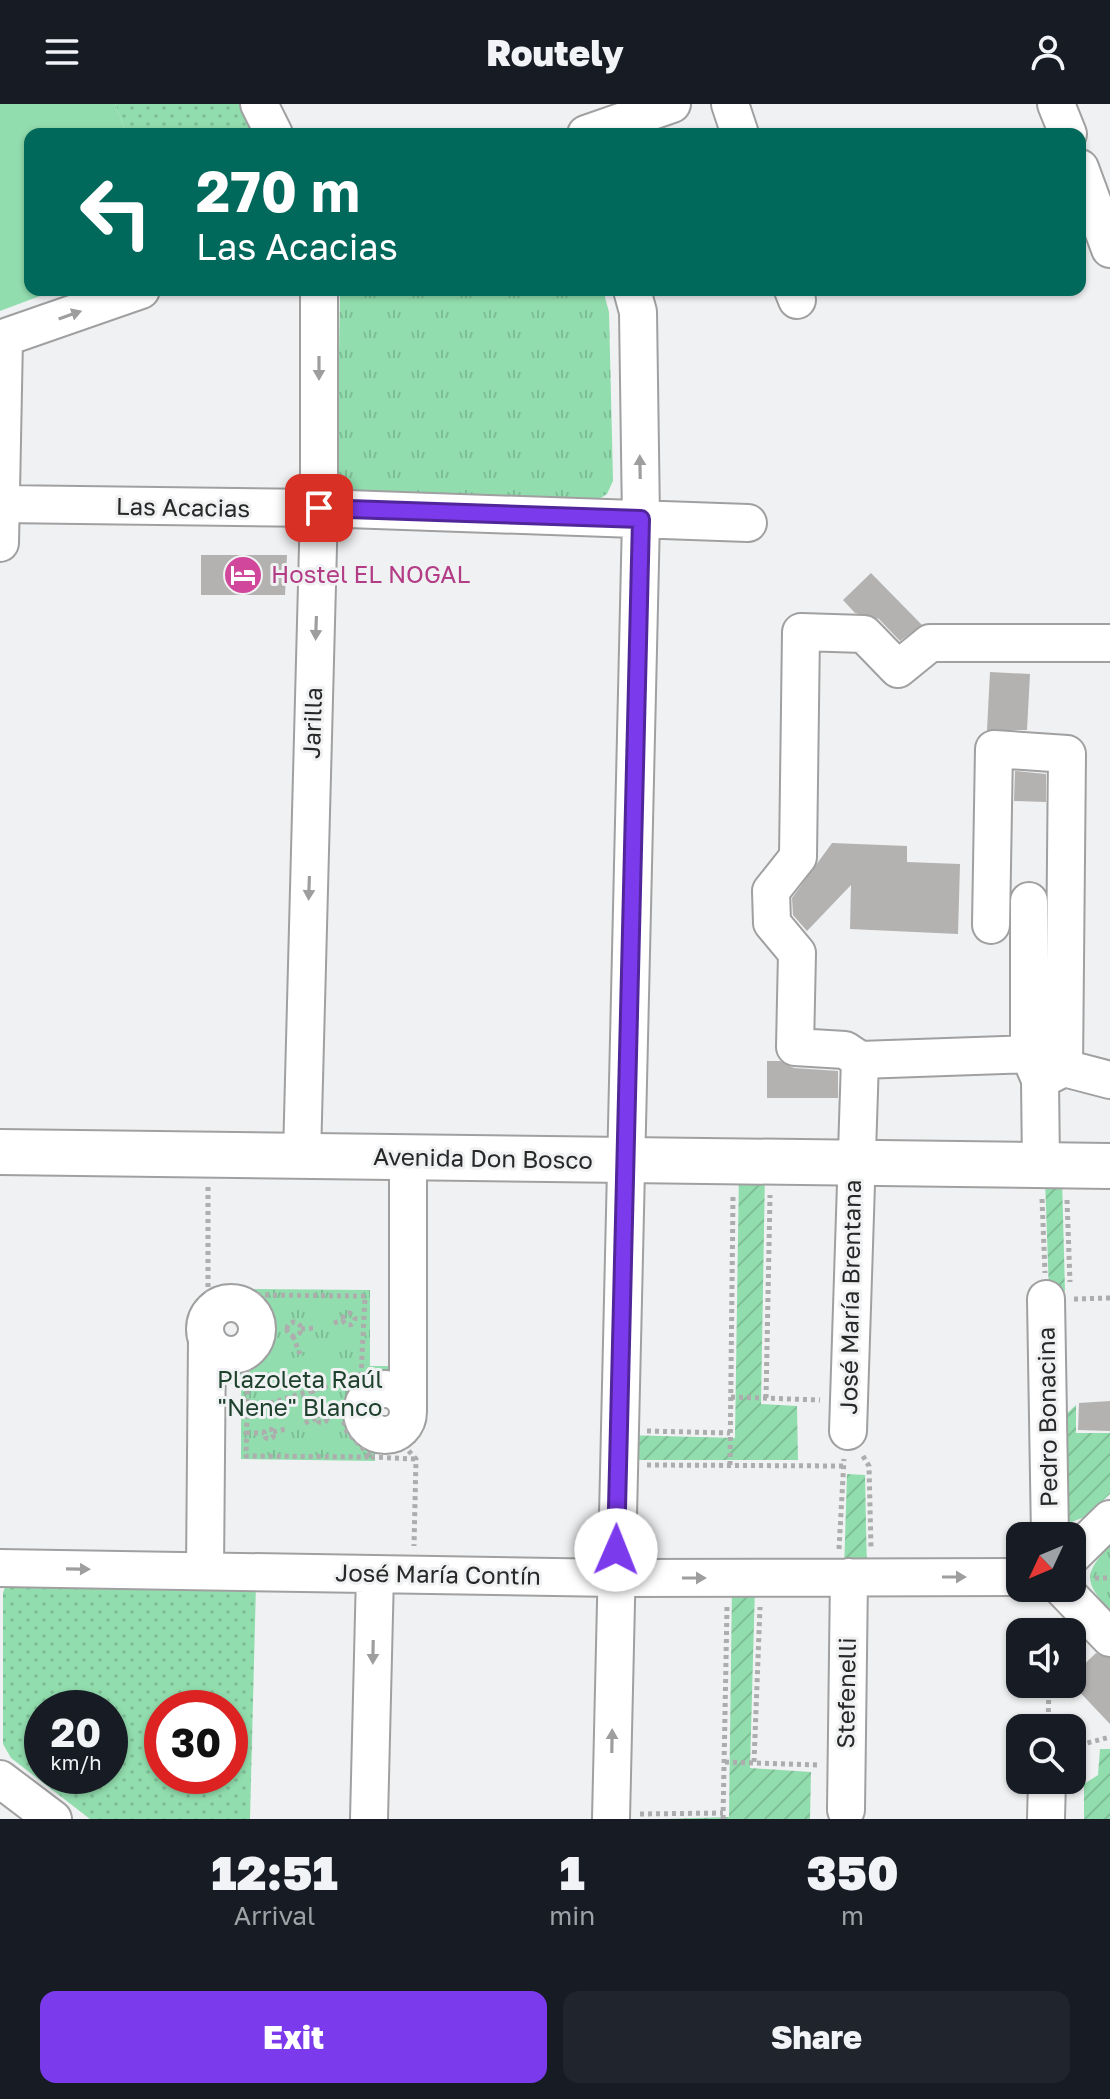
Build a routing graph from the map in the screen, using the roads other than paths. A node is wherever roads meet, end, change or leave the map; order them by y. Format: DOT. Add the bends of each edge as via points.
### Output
graph roads {
  1 [pos="259,104"];
  2 [pos="672,104"];
  3 [pos="730,104"];
  4 [pos="1056,104"];
  5 [pos="271,128"];
  6 [pos="604,128"];
  7 [pos="738,128"];
  8 [pos="1066,128"];
  9 [pos="1086,184"];
  10 [pos="1110,249"];
  11 [pos="124,296"];
  12 [pos="319,296"];
  13 [pos="634,296"];
  14 [pos="2,339"];
  15 [pos="1,504"];
  16 [pos="319,508"];
  17 [pos="641,519"];
  18 [pos="748,523"];
  19 [pos="0,543"];
  20 [pos="1110,643"];
  21 [pos="1029,901"];
  22 [pos="1065,903"];
  23 [pos="860,1060"];
  24 [pos="1044,1067"];
  25 [pos="1110,1080"];
  26 [pos="0,1152"];
  27 [pos="302,1156"];
  28 [pos="408,1158"];
  29 [pos="623,1161"];
  30 [pos="854,1164"];
  31 [pos="1054,1166"];
  32 [pos="1110,1166"];
  33 [pos="1058,1299"];
  34 [pos="207,1340"];
  35 [pos="848,1416"];
  36 [pos="397,1440"];
  37 [pos="1110,1519"];
  38 [pos="1050,1522"];
  39 [pos="1086,1542"];
  40 [pos="0,1568"];
  41 [pos="205,1571"];
  42 [pos="375,1574"];
  43 [pos="853,1577"];
  44 [pos="1006,1577"];
  45 [pos="616,1578"];
  46 [pos="1075,1602"];
  47 [pos="1110,1638"];
  48 [pos="0,1779"];
  49 [pos="1047,1794"];
  50 [pos="846,1810"];
  51 [pos="611,1817"];
  52 [pos="53,1819"];
  53 [pos="369,1819"];
  54 [pos="1046,1819"];
  1 -- 5 [label="street"];
  2 -- 6 [label="street"];
  3 -- 7 [label="street"];
  4 -- 8 [label="street"];
  9 -- 10 [label="street"];
  14 -- 11 [label="street, one-way"];
  12 -- 16 [label="street, Jarilla, one-way"];
  17 -- 13 [label="street, one-way"];
  14 -- 15 [label="street"];
  15 -- 16 [label="street, Las Acacias"];
  15 -- 19 [label="street"];
  16 -- 17 [label="street, Las Acacias"];
  16 -- 27 [label="street, Jarilla, one-way"];
  17 -- 18 [label="street, Las Acacias"];
  17 -- 29 [label="street"];
  20 -- 23 [label="street" via="930,643 898,669 864,634 801,632 798,857 771,891 772,923 797,953 795,1047 845,1050"];
  21 -- 22 [label="street"];
  21 -- 22 [label="street" via="991,912 994,749 1067,754"];
  21 -- 24 [label="street"];
  22 -- 24 [label="street"];
  23 -- 24 [label="street"];
  23 -- 30 [label="street, José María Brentana"];
  24 -- 25 [label="street"];
  24 -- 31 [label="street"];
  26 -- 27 [label="main road, Avenida Don Bosco"];
  27 -- 28 [label="main road, Avenida Don Bosco"];
  28 -- 29 [label="main road, Avenida Don Bosco"];
  28 -- 36 [label="street"];
  29 -- 30 [label="main road, Avenida Don Bosco"];
  29 -- 45 [label="street"];
  30 -- 31 [label="main road, Avenida Don Bosco"];
  30 -- 35 [label="street, José María Brentana"];
  31 -- 32 [label="main road, Avenida Don Bosco"];
  33 -- 38 [label="street, Pedro Bonacina"];
  34 -- 34 [label="street" via="214,1298 238,1303 256,1321 256,1338 236,1355 218,1352"];
  34 -- 41 [label="street"];
  37 -- 39 [label="street"];
  40 -- 41 [label="street, José María Contín, one-way"];
  41 -- 42 [label="street, José María Contín"];
  42 -- 45 [label="street, José María Contín"];
  42 -- 53 [label="street, one-way"];
  43 -- 44 [label="street, José María Contín, one-way"];
  45 -- 43 [label="street, José María Contín, one-way"];
  43 -- 50 [label="street, Stefenelli"];
  51 -- 45 [label="street, one-way"];
  46 -- 47 [label="street"];
  48 -- 52 [label="street"];
  49 -- 54 [label="street"];
}
